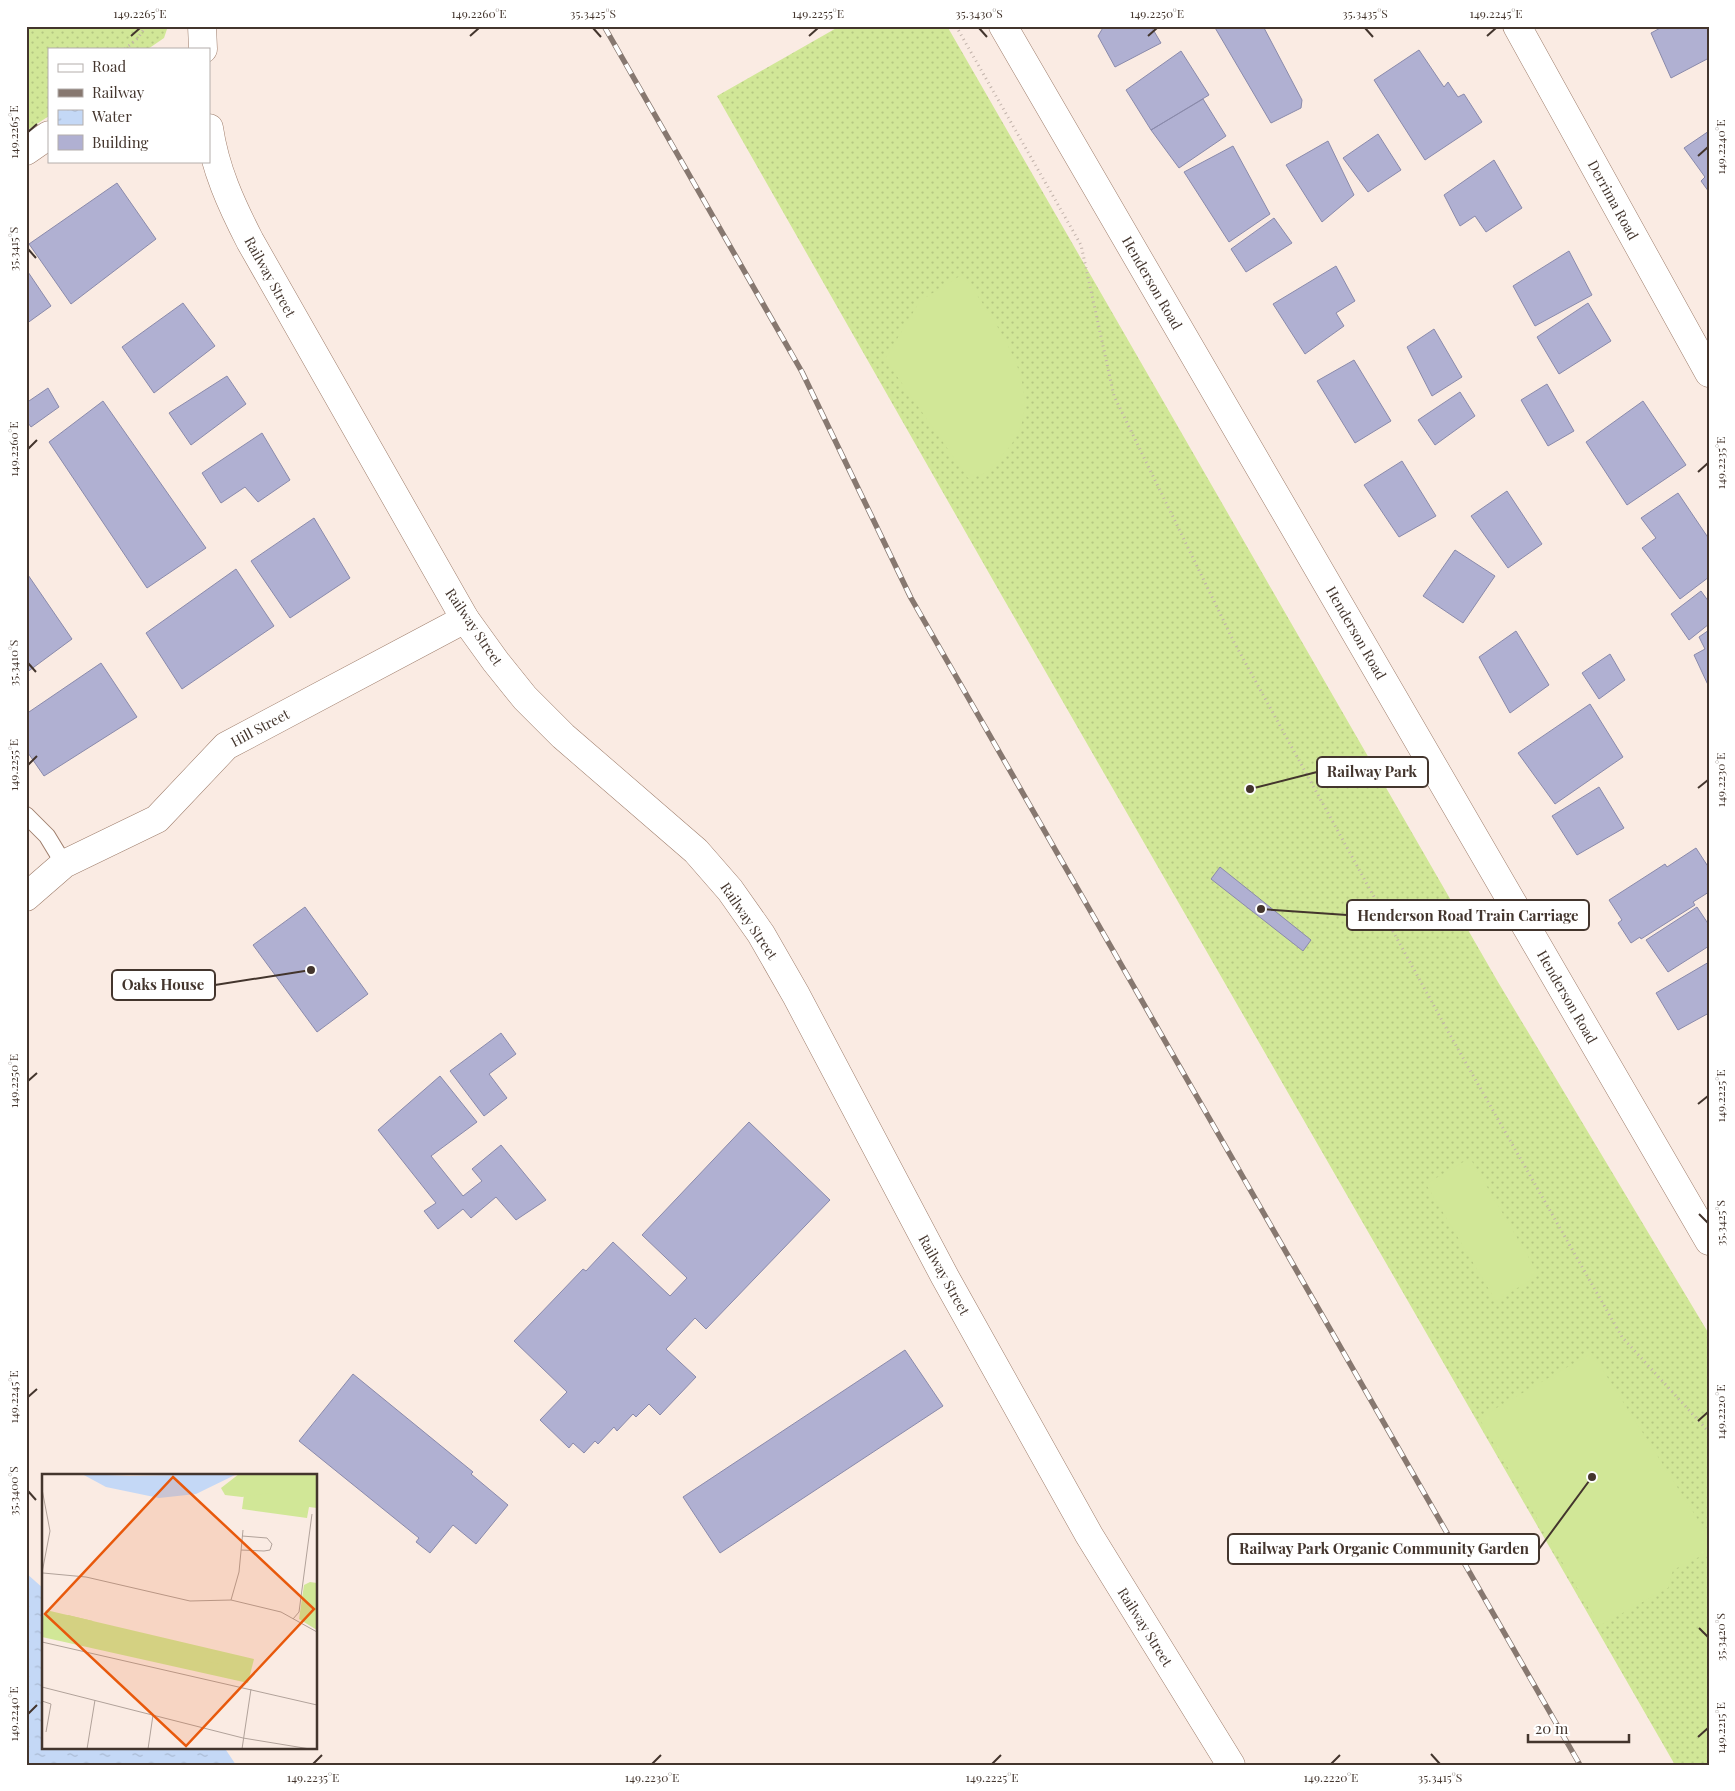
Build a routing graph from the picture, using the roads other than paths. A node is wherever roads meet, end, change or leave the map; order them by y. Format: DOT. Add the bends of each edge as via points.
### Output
graph roads {
  1 [pos="202,26"];
  2 [pos="1003,26"];
  3 [pos="1517,26"];
  4 [pos="203,48"];
  5 [pos="210,134"];
  6 [pos="48,136"];
  7 [pos="26,151"];
  8 [pos="1709,373"];
  9 [pos="464,618"];
  10 [pos="26,815"];
  11 [pos="64,864"];
  12 [pos="26,897"];
  13 [pos="1709,1240"];
  14 [pos="1231,1765"];
  1 -- 4 [label="street"];
  2 -- 13 [label="street, Henderson Road"];
  3 -- 8 [label="street, Derrima Road"];
  5 -- 9 [label="street, Railway Street" via="220,178 250,241"];
  6 -- 7 [label="street"];
  9 -- 11 [label="street, Hill Street" via="226,746 157,819"];
  9 -- 14 [label="street, Railway Street" via="525,698 696,852 730,890 761,934 1089,1535"];
  10 -- 11 [label="lane" via="47,836"];
  11 -- 12 [label="street, Hill Street"];
}
